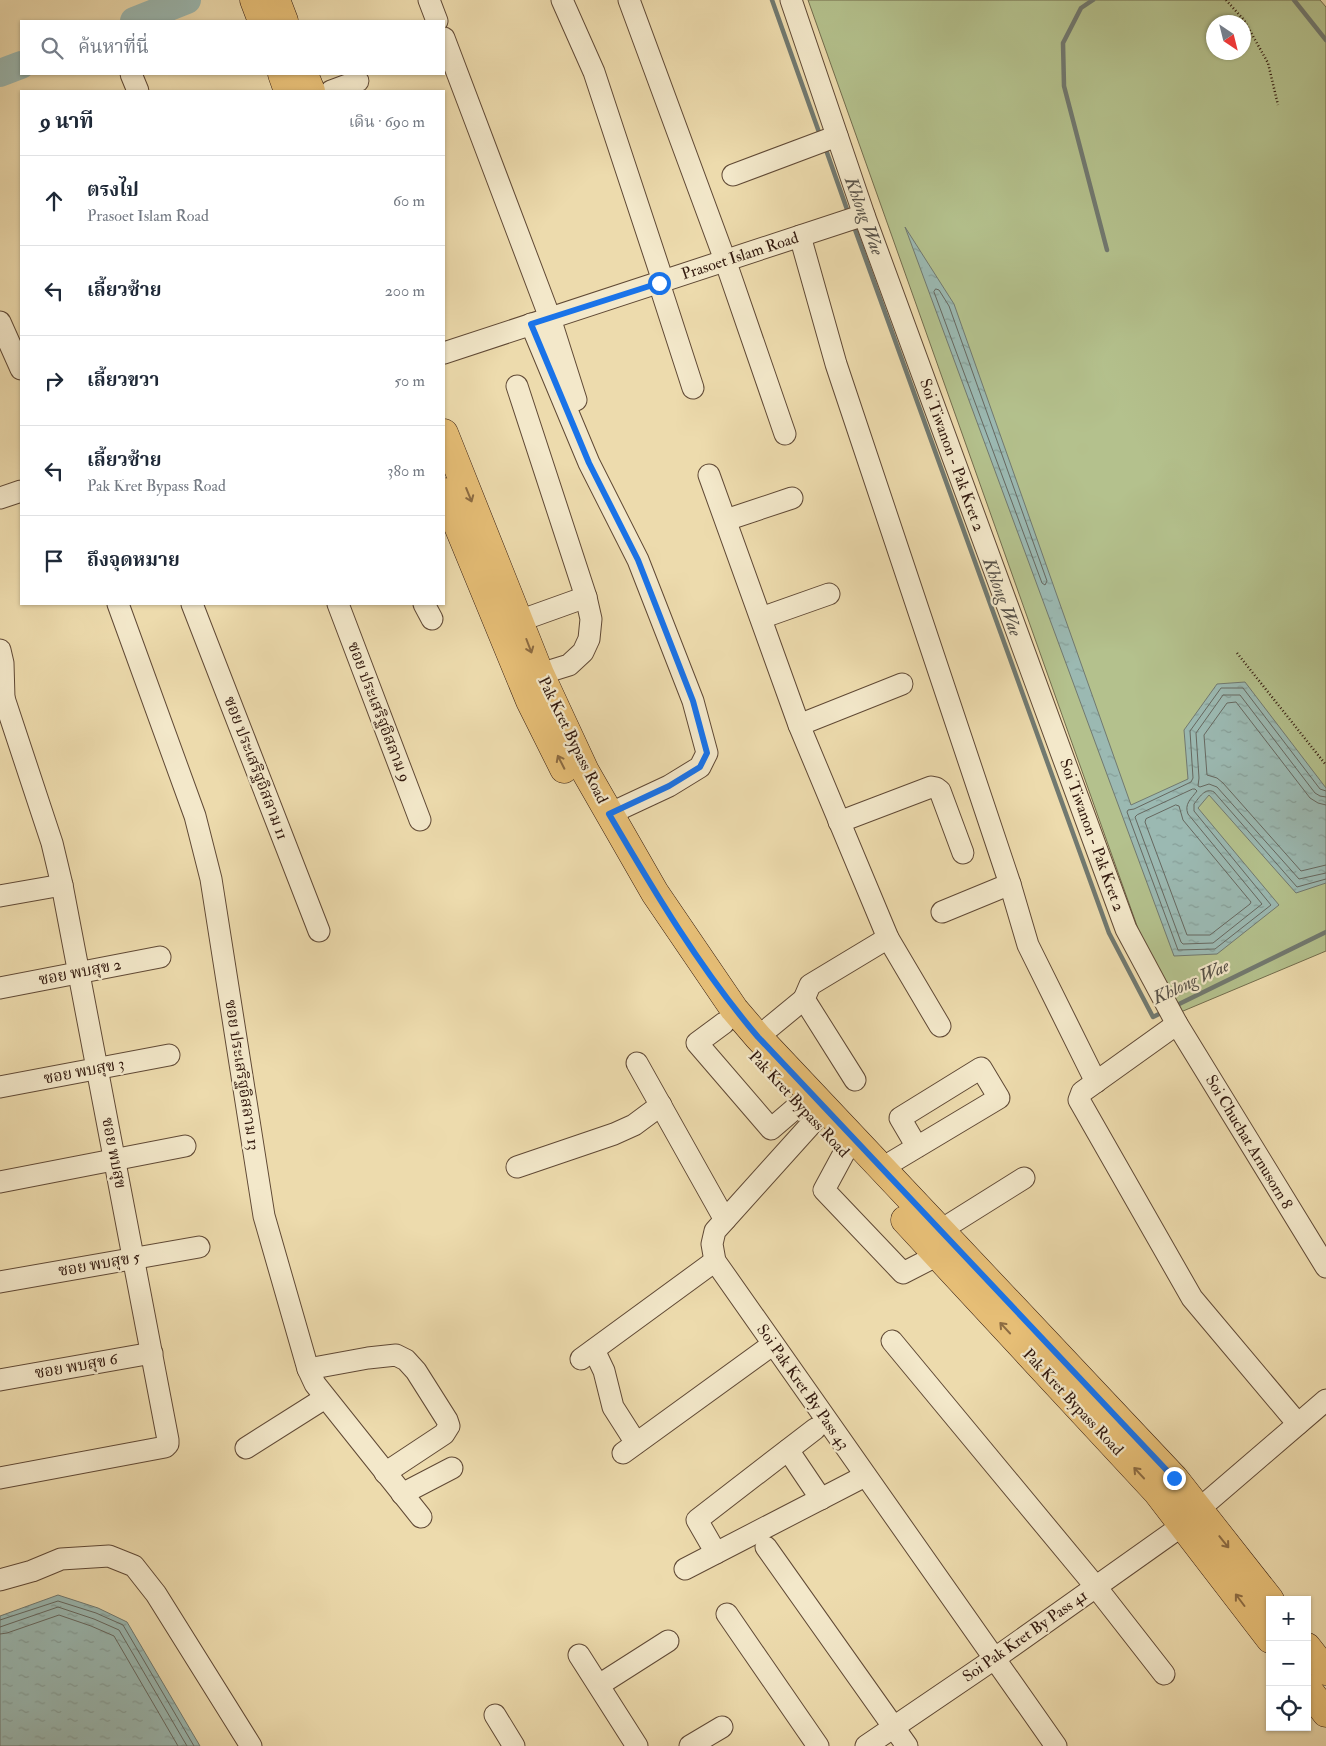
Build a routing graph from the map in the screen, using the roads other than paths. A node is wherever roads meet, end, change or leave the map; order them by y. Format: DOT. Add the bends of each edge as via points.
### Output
graph roads {
  1 [pos="254,0"];
  2 [pos="276,0"];
  3 [pos="429,0"];
  4 [pos="562,0"];
  5 [pos="629,0"];
  6 [pos="791,0"];
  7 [pos="262,20"];
  8 [pos="284,20"];
  9 [pos="437,20"];
  10 [pos="445,41"];
  11 [pos="131,75"];
  12 [pos="282,75"];
  13 [pos="304,75"];
  14 [pos="358,82"];
  15 [pos="138,90"];
  16 [pos="288,90"];
  17 [pos="311,90"];
  18 [pos="334,90"];
  19 [pos="828,139"];
  20 [pos="733,175"];
  21 [pos="855,218"];
  22 [pos="800,236"];
  23 [pos="725,260"];
  24 [pos="661,282"];
  25 [pos="540,321"];
  26 [pos="0,322"];
  27 [pos="445,353"];
  28 [pos="20,366"];
  29 [pos="518,386"];
  30 [pos="693,388"];
  31 [pos="785,434"];
  32 [pos="445,436"];
  33 [pos="609,470"];
  34 [pos="710,475"];
  35 [pos="445,494"];
  36 [pos="792,498"];
  37 [pos="726,520"];
  38 [pos="829,594"];
  39 [pos="586,597"];
  40 [pos="118,605"];
  41 [pos="192,605"];
  42 [pos="338,605"];
  43 [pos="760,618"];
  44 [pos="519,621"];
  45 [pos="0,650"];
  46 [pos="540,674"];
  47 [pos="902,684"];
  48 [pos="2,694"];
  49 [pos="799,725"];
  50 [pos="609,814"];
  51 [pos="420,820"];
  52 [pos="839,822"];
  53 [pos="963,853"];
  54 [pos="1010,884"];
  55 [pos="62,885"];
  56 [pos="0,896"];
  57 [pos="942,912"];
  58 [pos="319,931"];
  59 [pos="888,938"];
  60 [pos="160,957"];
  61 [pos="80,972"];
  62 [pos="0,988"];
  63 [pos="808,1005"];
  64 [pos="1172,1014"];
  65 [pos="724,1023"];
  66 [pos="940,1026"];
  67 [pos="764,1042"];
  68 [pos="169,1055"];
  69 [pos="637,1062"];
  70 [pos="98,1068"];
  71 [pos="856,1080"];
  72 [pos="1096,1082"];
  73 [pos="0,1087"];
  74 [pos="661,1105"];
  75 [pos="807,1113"];
  76 [pos="185,1146"];
  77 [pos="917,1147"];
  78 [pos="844,1153"];
  79 [pos="115,1160"];
  80 [pos="517,1167"];
  81 [pos="882,1168"];
  82 [pos="1024,1178"];
  83 [pos="0,1182"];
  84 [pos="725,1220"];
  85 [pos="939,1242"];
  86 [pos="199,1246"];
  87 [pos="134,1258"];
  88 [pos="715,1261"];
  89 [pos="1326,1267"];
  90 [pos="0,1282"];
  91 [pos="892,1340"];
  92 [pos="772,1345"];
  93 [pos="152,1352"];
  94 [pos="308,1369"];
  95 [pos="0,1380"];
  96 [pos="325,1398"];
  97 [pos="1326,1400"];
  98 [pos="1298,1424"];
  99 [pos="816,1429"];
  100 [pos="246,1448"];
  101 [pos="788,1450"];
  102 [pos="452,1468"];
  103 [pos="385,1473"];
  104 [pos="865,1476"];
  105 [pos="0,1478"];
  106 [pos="402,1494"];
  107 [pos="821,1499"];
  108 [pos="420,1517"];
  109 [pos="1191,1518"];
  110 [pos="766,1547"];
  111 [pos="716,1553"];
  112 [pos="685,1569"];
  113 [pos="0,1580"];
  114 [pos="1096,1587"];
  115 [pos="1266,1596"];
  116 [pos="727,1614"];
  117 [pos="1266,1633"];
  118 [pos="668,1641"];
  119 [pos="1311,1652"];
  120 [pos="580,1655"];
  121 [pos="994,1659"];
  122 [pos="1326,1671"];
  123 [pos="1164,1674"];
  124 [pos="598,1685"];
  125 [pos="1311,1693"];
  126 [pos="1326,1712"];
  127 [pos="495,1714"];
  128 [pos="894,1726"];
  129 [pos="722,1727"];
  130 [pos="251,1746"];
  131 [pos="514,1746"];
  132 [pos="637,1746"];
  133 [pos="690,1746"];
  134 [pos="818,1746"];
  135 [pos="866,1746"];
  136 [pos="907,1746"];
  137 [pos="1056,1746"];
  1 -- 7 [label="main road"];
  2 -- 8 [label="main road"];
  3 -- 9 [label="street"];
  4 -- 24 [label="street" via="594,72"];
  5 -- 23 [label="street"];
  6 -- 19 [label="street, Soi Tiwanon - Pak Kret 2"];
  10 -- 25 [label="street"];
  11 -- 15 [label="street"];
  12 -- 16 [label="main road"];
  13 -- 17 [label="main road"];
  14 -- 18 [label="street"];
  19 -- 20 [label="street"];
  19 -- 21 [label="street, Soi Tiwanon - Pak Kret 2"];
  21 -- 22 [label="street, Prasoet Islam Road"];
  21 -- 64 [label="street, Soi Tiwanon - Pak Kret 2" via="1126,929"];
  22 -- 23 [label="street, Prasoet Islam Road"];
  22 -- 54 [label="street" via="836,364"];
  23 -- 24 [label="street, Prasoet Islam Road"];
  23 -- 31 [label="street"];
  24 -- 25 [label="street, Prasoet Islam Road"];
  24 -- 30 [label="street"];
  25 -- 27 [label="street, Prasoet Islam Road"];
  25 -- 33 [label="street"];
  25 -- 50 [label="street" via="589,463 638,560 693,701 707,753 700,767 692,772"];
  26 -- 28 [label="street"];
  29 -- 39 [label="street"];
  32 -- 44 [label="main road, Pak Kret Bypass Road, one-way"];
  34 -- 37 [label="street"];
  65 -- 35 [label="main road, Pak Kret Bypass Road, one-way" via="640,903 570,781 530,701"];
  36 -- 37 [label="street"];
  37 -- 43 [label="street"];
  38 -- 43 [label="street"];
  39 -- 44 [label="street"];
  39 -- 46 [label="street" via="591,619 589,639 583,652 569,665"];
  40 -- 94 [label="street, ซอย ประเสริฐอิสลาม 13" via="195,816 211,879 264,1216"];
  41 -- 58 [label="street, ซอย ประเสริฐอิสลาม 11"];
  42 -- 51 [label="street, ซอย ประเสริฐอิสลาม 9"];
  43 -- 49 [label="street"];
  44 -- 46 [label="main road, Pak Kret Bypass Road, one-way"];
  45 -- 48 [label="street, ซอย พบสุข"];
  46 -- 50 [label="main road, Pak Kret Bypass Road" via="584,771"];
  47 -- 49 [label="street"];
  48 -- 55 [label="street, ซอย พบสุข" via="52,844"];
  49 -- 52 [label="street"];
  50 -- 67 [label="main road, Pak Kret Bypass Road" via="655,893 734,1008"];
  52 -- 53 [label="street" via="931,787 936,788 940,791"];
  52 -- 59 [label="street"];
  54 -- 57 [label="street"];
  54 -- 72 [label="street" via="1028,945"];
  55 -- 56 [label="street"];
  55 -- 61 [label="street, ซอย พบสุข"];
  59 -- 63 [label="street" via="810,985"];
  59 -- 66 [label="street"];
  60 -- 61 [label="street, ซอย พบสุข 2"];
  61 -- 62 [label="street, ซอย พบสุข 2"];
  61 -- 70 [label="street, ซอย พบสุข"];
  63 -- 67 [label="street"];
  63 -- 71 [label="street"];
  64 -- 72 [label="street"];
  64 -- 89 [label="street, Soi Chuchat Arnusorn 8"];
  65 -- 75 [label="main road, Pak Kret Bypass Road"];
  65 -- 75 [label="street" via="697,1043 771,1129"];
  67 -- 81 [label="main road, Pak Kret Bypass Road"];
  68 -- 70 [label="street, ซอย พบสุข 3"];
  69 -- 74 [label="street"];
  70 -- 73 [label="street, ซอย พบสุข 3"];
  70 -- 79 [label="street, ซอย พบสุข"];
  72 -- 98 [label="street" via="1082,1092 1081,1106 1192,1298"];
  74 -- 80 [label="street" via="634,1125 614,1134"];
  74 -- 84 [label="street"];
  75 -- 78 [label="main road, Pak Kret Bypass Road"];
  75 -- 84 [label="street"];
  76 -- 79 [label="street"];
  77 -- 81 [label="street"];
  78 -- 85 [label="main road, Pak Kret Bypass Road"];
  78 -- 85 [label="street" via="824,1190 903,1273"];
  79 -- 83 [label="street"];
  79 -- 87 [label="street, ซอย พบสุข"];
  81 -- 85 [label="main road, Pak Kret Bypass Road"];
  82 -- 85 [label="street"];
  84 -- 88 [label="street" via="712,1239"];
  85 -- 109 [label="main road, Pak Kret Bypass Road" via="1157,1492"];
  86 -- 87 [label="street, ซอย พบสุข 5"];
  87 -- 90 [label="street, ซอย พบสุข 5"];
  87 -- 93 [label="street, ซอย พบสุข"];
  88 -- 92 [label="street, Soi Pak Kret By Pass 43"];
  88 -- 92 [label="street" via="588,1354 604,1370 613,1408 629,1448"];
  91 -- 114 [label="street"];
  92 -- 104 [label="street, Soi Pak Kret By Pass 43"];
  93 -- 95 [label="street, ซอย พบสุข 6"];
  93 -- 105 [label="street, ซอย พบสุข" via="168,1440 165,1447"];
  94 -- 96 [label="street, ซอย ประเสริฐอิสลาม 13"];
  94 -- 103 [label="street" via="396,1355 406,1360 416,1372 449,1426 444,1434"];
  96 -- 100 [label="street"];
  96 -- 103 [label="street, ซอย ประเสริฐอิสลาม 13"];
  97 -- 98 [label="street, Soi Pak Kret By Pass 41"];
  98 -- 109 [label="street, Soi Pak Kret By Pass 41"];
  99 -- 101 [label="street"];
  101 -- 107 [label="street"];
  101 -- 111 [label="street" via="697,1520"];
  102 -- 106 [label="street"];
  103 -- 106 [label="street, ซอย ประเสริฐอิสลาม 13"];
  104 -- 107 [label="street"];
  104 -- 121 [label="street, Soi Pak Kret By Pass 43"];
  106 -- 108 [label="street, ซอย ประเสริฐอิสลาม 13"];
  107 -- 111 [label="street"];
  109 -- 114 [label="street, Soi Pak Kret By Pass 41"];
  109 -- 115 [label="main road, Pak Kret Bypass Road, one-way"];
  117 -- 109 [label="main road, Pak Kret Bypass Road, one-way"];
  110 -- 128 [label="street"];
  111 -- 112 [label="street"];
  113 -- 130 [label="street" via="61,1559 109,1556 134,1566 156,1594"];
  114 -- 121 [label="street, Soi Pak Kret By Pass 41"];
  114 -- 123 [label="street"];
  116 -- 134 [label="street"];
  118 -- 124 [label="street"];
  119 -- 122 [label="main road"];
  120 -- 124 [label="street"];
  121 -- 128 [label="street, Soi Pak Kret By Pass 41"];
  121 -- 137 [label="street, Soi Pak Kret By Pass 43"];
  124 -- 132 [label="street"];
  125 -- 126 [label="main road"];
  127 -- 131 [label="street"];
  128 -- 135 [label="street, Soi Pak Kret By Pass 41"];
  128 -- 136 [label="street"];
  129 -- 133 [label="street"];
}
